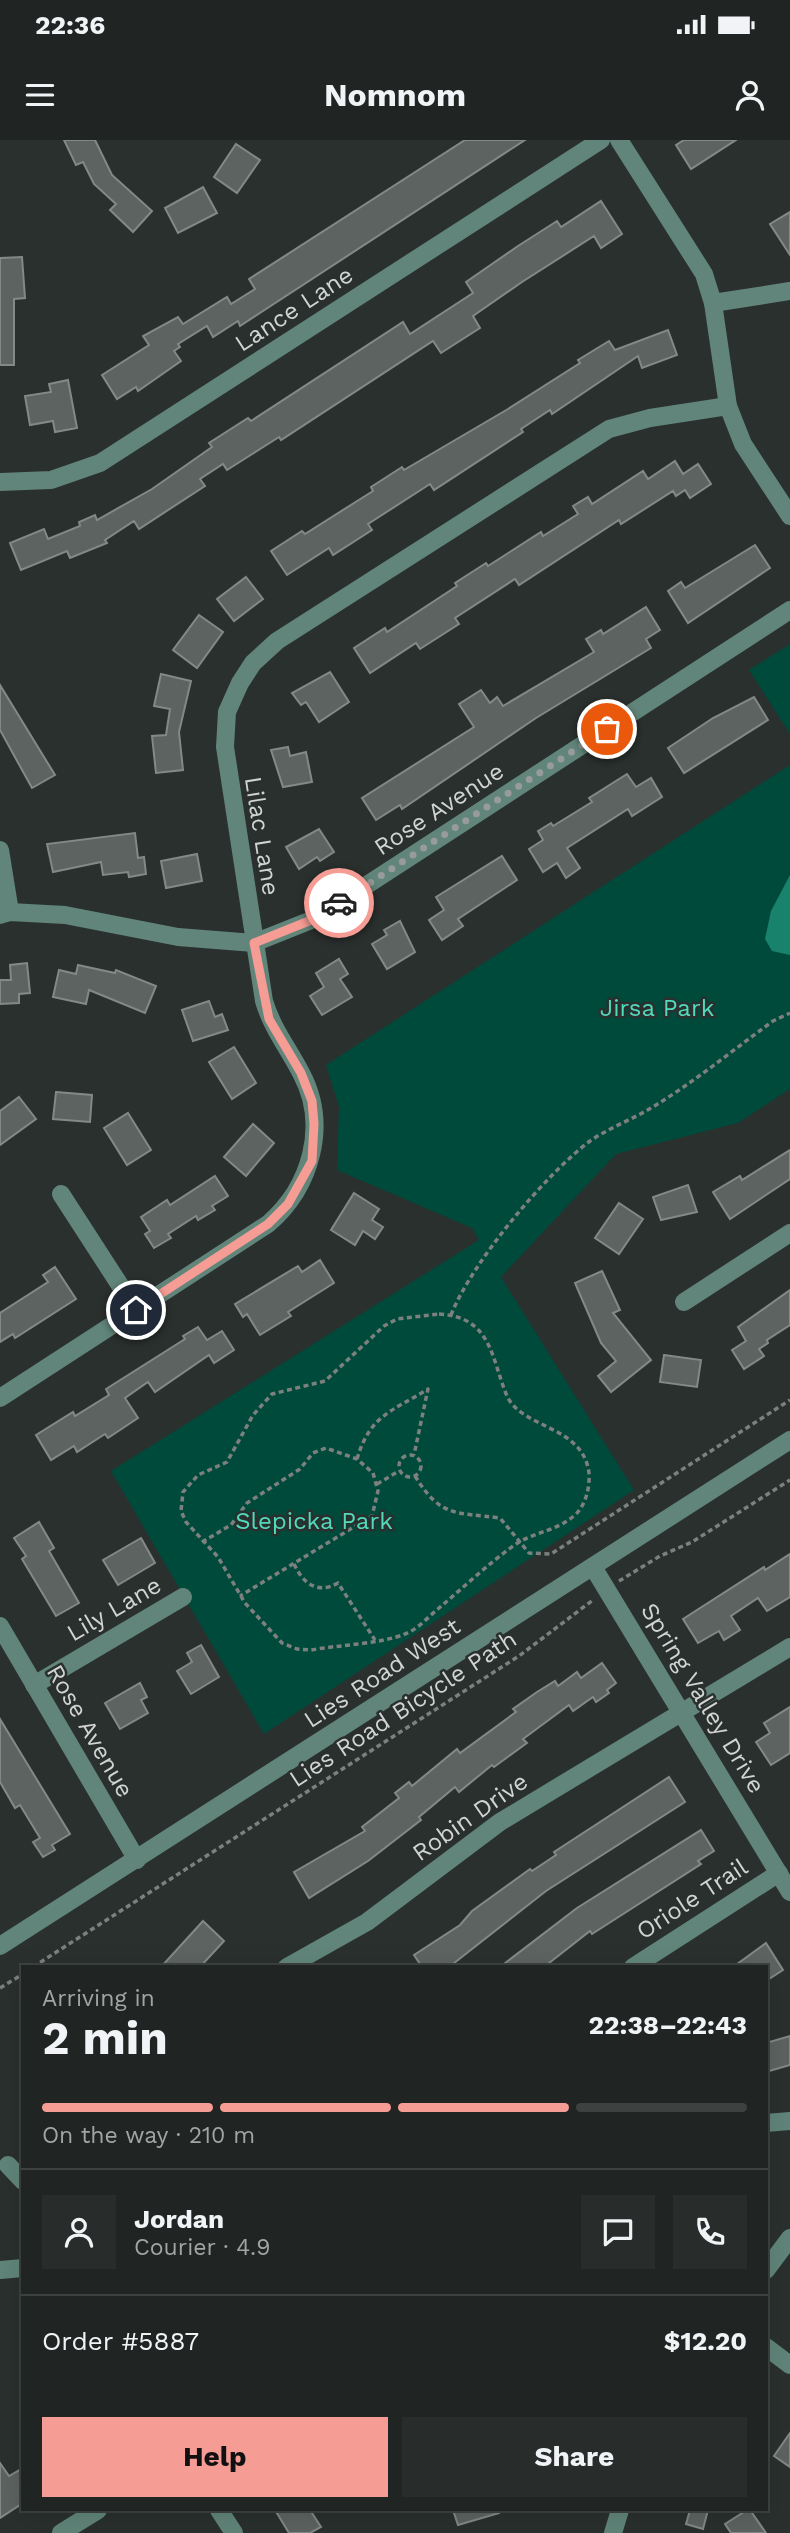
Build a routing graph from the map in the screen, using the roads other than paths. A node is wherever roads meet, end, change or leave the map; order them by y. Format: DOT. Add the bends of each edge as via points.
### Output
graph roads {
  1 [pos="601,140"];
  2 [pos="619,140"];
  3 [pos="790,291"];
  4 [pos="713,303"];
  5 [pos="728,406"];
  6 [pos="0,482"];
  7 [pos="790,516"];
  8 [pos="790,610"];
  9 [pos="0,849"];
  10 [pos="5,913"];
  11 [pos="254,943"];
  12 [pos="61,1194"];
  13 [pos="790,1233"];
  14 [pos="684,1302"];
  15 [pos="136,1310"];
  16 [pos="0,1398"];
  17 [pos="790,1440"];
  18 [pos="593,1567"];
  19 [pos="183,1598"];
  20 [pos="0,1626"];
  21 [pos="790,1647"];
  22 [pos="34,1685"];
  23 [pos="682,1710"];
  24 [pos="137,1860"];
  25 [pos="779,1873"];
  26 [pos="790,1892"];
  27 [pos="0,1946"];
  28 [pos="291,1965"];
  29 [pos="636,1965"];
  30 [pos="790,2121"];
  31 [pos="768,2123"];
  32 [pos="8,2165"];
  33 [pos="21,2179"];
  34 [pos="790,2238"];
  35 [pos="768,2267"];
  36 [pos="21,2268"];
  37 [pos="0,2270"];
  38 [pos="768,2348"];
  39 [pos="790,2365"];
  40 [pos="96,2511"];
  41 [pos="220,2511"];
  42 [pos="620,2511"];
  43 [pos="61,2533"];
  44 [pos="234,2533"];
  45 [pos="613,2533"];
  1 -- 6 [label="street, Lance Lane" via="100,463 51,480"];
  2 -- 4 [label="street" via="697,261"];
  3 -- 4 [label="street"];
  4 -- 5 [label="street"];
  5 -- 7 [label="street" via="743,444"];
  5 -- 11 [label="street, Lilac Lane" via="609,429 277,641 253,663 227,712 225,747"];
  8 -- 11 [label="street, Rose Avenue" via="333,907"];
  9 -- 10 [label="street"];
  10 -- 11 [label="street, Rose Avenue" via="89,919 199,940"];
  11 -- 15 [label="street, Lilac Lane" via="269,1019 312,1101 312,1161 288,1204 268,1224"];
  12 -- 15 [label="street"];
  13 -- 14 [label="street"];
  15 -- 16 [label="street, Lilac Lane"];
  17 -- 18 [label="street, Lies Road West"];
  18 -- 23 [label="street, Spring Valley Drive"];
  18 -- 24 [label="street, Lies Road West"];
  19 -- 22 [label="street, Lily Lane"];
  20 -- 22 [label="street, Rose Avenue"];
  21 -- 23 [label="street, Robin Drive"];
  22 -- 24 [label="street, Rose Avenue"];
  23 -- 25 [label="street, Spring Valley Drive"];
  23 -- 28 [label="street, Robin Drive" via="500,1822 367,1922"];
  24 -- 27 [label="street, Lies Road West"];
  25 -- 26 [label="street, Spring Valley Drive"];
  25 -- 29 [label="street, Oriole Trail"];
  30 -- 31 [label="street"];
  32 -- 33 [label="street"];
  34 -- 35 [label="street"];
  36 -- 37 [label="street"];
  38 -- 39 [label="street"];
  40 -- 43 [label="street"];
  41 -- 44 [label="street"];
  42 -- 45 [label="street"];
}
